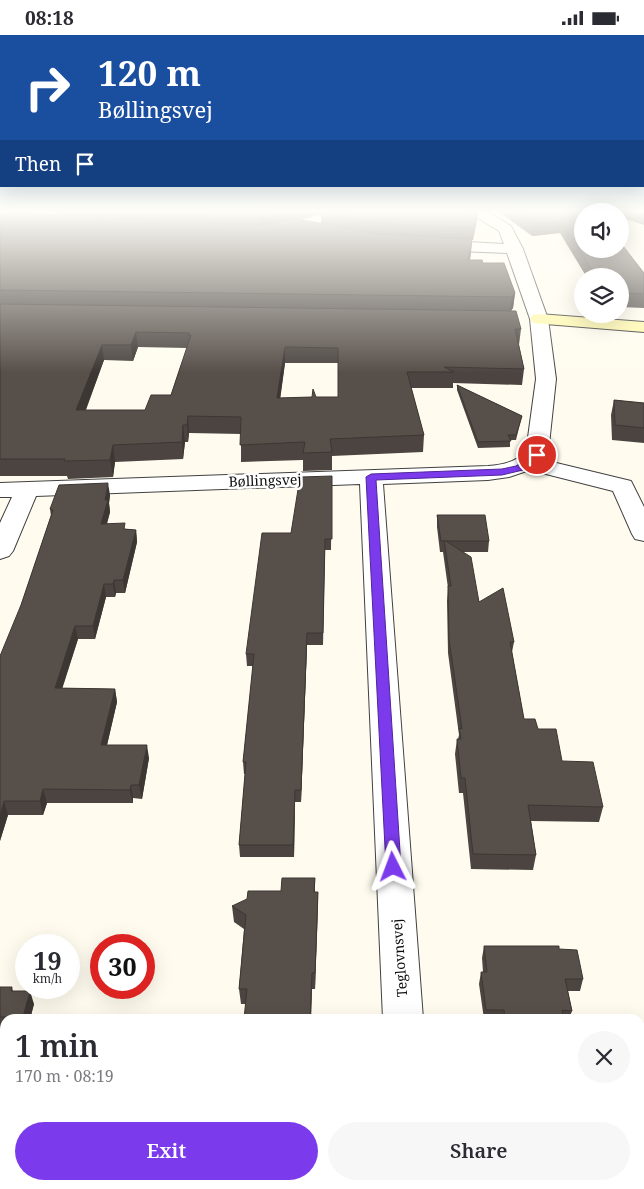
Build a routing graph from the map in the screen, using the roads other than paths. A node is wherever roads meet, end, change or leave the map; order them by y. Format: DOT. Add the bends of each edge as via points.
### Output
graph roads {
  1 [pos="521,266"];
  2 [pos="519,318"];
  3 [pos="539,319"];
  4 [pos="644,327"];
  5 [pos="529,463"];
  6 [pos="371,477"];
  7 [pos="27,489"];
  8 [pos="0,490"];
  9 [pos="644,534"];
  10 [pos="0,551"];
  11 [pos="403,1014"];
  1 -- 3 [label="street"];
  2 -- 3 [label="street"];
  3 -- 4 [label="street"];
  3 -- 5 [label="street" via="546,379 537,455"];
  5 -- 6 [label="street, Bøllingsvej" via="488,473"];
  5 -- 9 [label="street" via="623,486"];
  6 -- 7 [label="street, Bøllingsvej"];
  6 -- 11 [label="street, Teglovnsvej"];
  7 -- 8 [label="street, Bøllingsvej"];
  7 -- 10 [label="street"];
}
